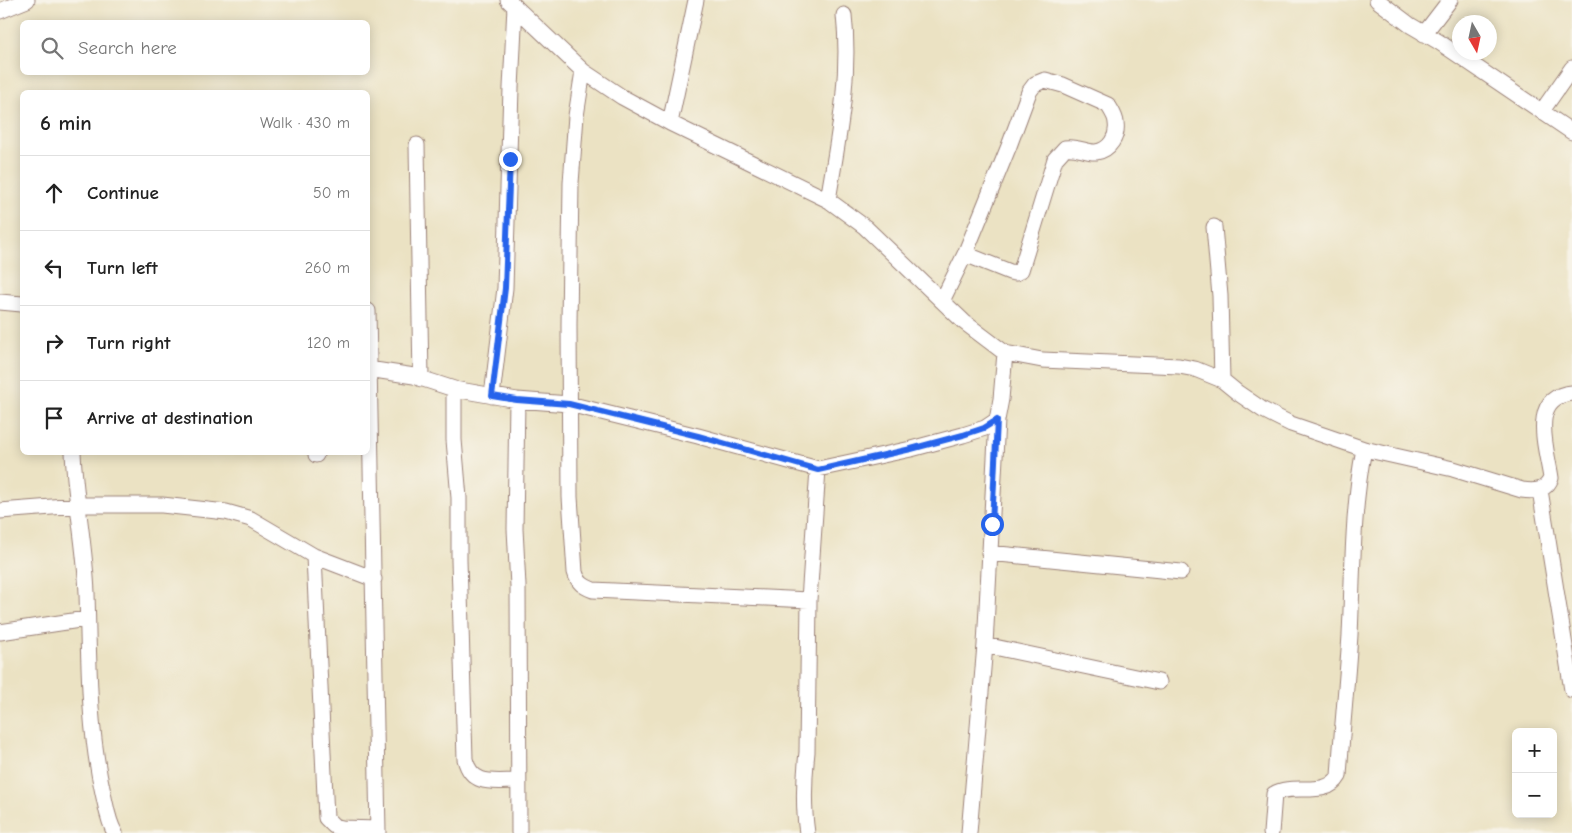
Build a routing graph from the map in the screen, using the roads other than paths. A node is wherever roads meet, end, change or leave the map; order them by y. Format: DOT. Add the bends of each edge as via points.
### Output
graph roads {
  1 [pos="27,0"];
  2 [pos="696,0"];
  3 [pos="1377,0"];
  4 [pos="1450,0"];
  5 [pos="512,3"];
  6 [pos="0,11"];
  7 [pos="844,15"];
  8 [pos="1424,34"];
  9 [pos="1572,68"];
  10 [pos="583,71"];
  11 [pos="1542,111"];
  12 [pos="670,123"];
  13 [pos="1572,132"];
  14 [pos="417,145"];
  15 [pos="828,200"];
  16 [pos="1214,227"];
  17 [pos="964,254"];
  18 [pos="942,301"];
  19 [pos="0,302"];
  20 [pos="20,304"];
  21 [pos="1005,353"];
  22 [pos="370,369"];
  23 [pos="421,378"];
  24 [pos="1222,380"];
  25 [pos="454,389"];
  26 [pos="1572,393"];
  27 [pos="492,396"];
  28 [pos="517,400"];
  29 [pos="569,404"];
  30 [pos="997,420"];
  31 [pos="370,439"];
  32 [pos="1364,449"];
  33 [pos="73,455"];
  34 [pos="818,470"];
  35 [pos="1540,490"];
  36 [pos="78,505"];
  37 [pos="0,511"];
  38 [pos="989,553"];
  39 [pos="314,556"];
  40 [pos="1181,572"];
  41 [pos="374,579"];
  42 [pos="809,600"];
  43 [pos="86,619"];
  44 [pos="0,632"];
  45 [pos="985,645"];
  46 [pos="1159,682"];
  47 [pos="1572,690"];
  48 [pos="518,781"];
  49 [pos="378,831"];
  50 [pos="115,833"];
  51 [pos="519,833"];
  52 [pos="807,833"];
  53 [pos="969,833"];
  54 [pos="1270,833"];
  1 -- 6 [label="street"];
  2 -- 12 [label="street"];
  3 -- 8 [label="street"];
  4 -- 8 [label="street"];
  5 -- 10 [label="street"];
  5 -- 27 [label="street" via="505,288"];
  7 -- 15 [label="street" via="845,84"];
  8 -- 11 [label="street"];
  9 -- 11 [label="street"];
  10 -- 12 [label="street"];
  10 -- 29 [label="street" via="571,183"];
  11 -- 13 [label="street"];
  12 -- 15 [label="street"];
  14 -- 23 [label="street"];
  15 -- 18 [label="street" via="865,227"];
  16 -- 24 [label="street"];
  17 -- 17 [label="street" via="1035,84 1045,80 1108,105 1116,123 1115,137 1107,147 1095,152 1075,146 1065,148 1055,159 1021,270 1010,272"];
  17 -- 18 [label="street"];
  18 -- 21 [label="street"];
  19 -- 20 [label="street"];
  21 -- 24 [label="street" via="1042,360 1179,366"];
  21 -- 30 [label="street"];
  22 -- 23 [label="street"];
  23 -- 25 [label="street"];
  24 -- 32 [label="street" via="1263,410 1292,424"];
  25 -- 27 [label="street"];
  25 -- 48 [label="street" via="466,759 471,774 479,779"];
  26 -- 35 [label="street" via="1555,398 1545,411 1543,424 1552,478"];
  27 -- 28 [label="street"];
  28 -- 29 [label="street"];
  28 -- 48 [label="street"];
  29 -- 34 [label="street"];
  29 -- 42 [label="street" via="570,497 578,582 594,590"];
  30 -- 34 [label="street" via="963,435"];
  30 -- 38 [label="street"];
  31 -- 41 [label="street"];
  32 -- 35 [label="street" via="1453,468 1522,490"];
  32 -- 54 [label="street" via="1354,521 1350,636 1339,776 1324,788 1281,790 1274,794"];
  33 -- 36 [label="street"];
  34 -- 42 [label="street"];
  35 -- 47 [label="street"];
  36 -- 37 [label="street"];
  36 -- 39 [label="street" via="162,505 226,512 251,520"];
  36 -- 43 [label="street" via="87,593"];
  38 -- 40 [label="street"];
  38 -- 45 [label="street"];
  39 -- 41 [label="street"];
  39 -- 49 [label="street" via="326,818 334,826 342,828"];
  41 -- 49 [label="street"];
  42 -- 52 [label="street" via="804,774"];
  43 -- 44 [label="street"];
  43 -- 50 [label="street" via="94,744 106,807"];
  45 -- 46 [label="street"];
  45 -- 53 [label="street"];
  48 -- 51 [label="street"];
}
